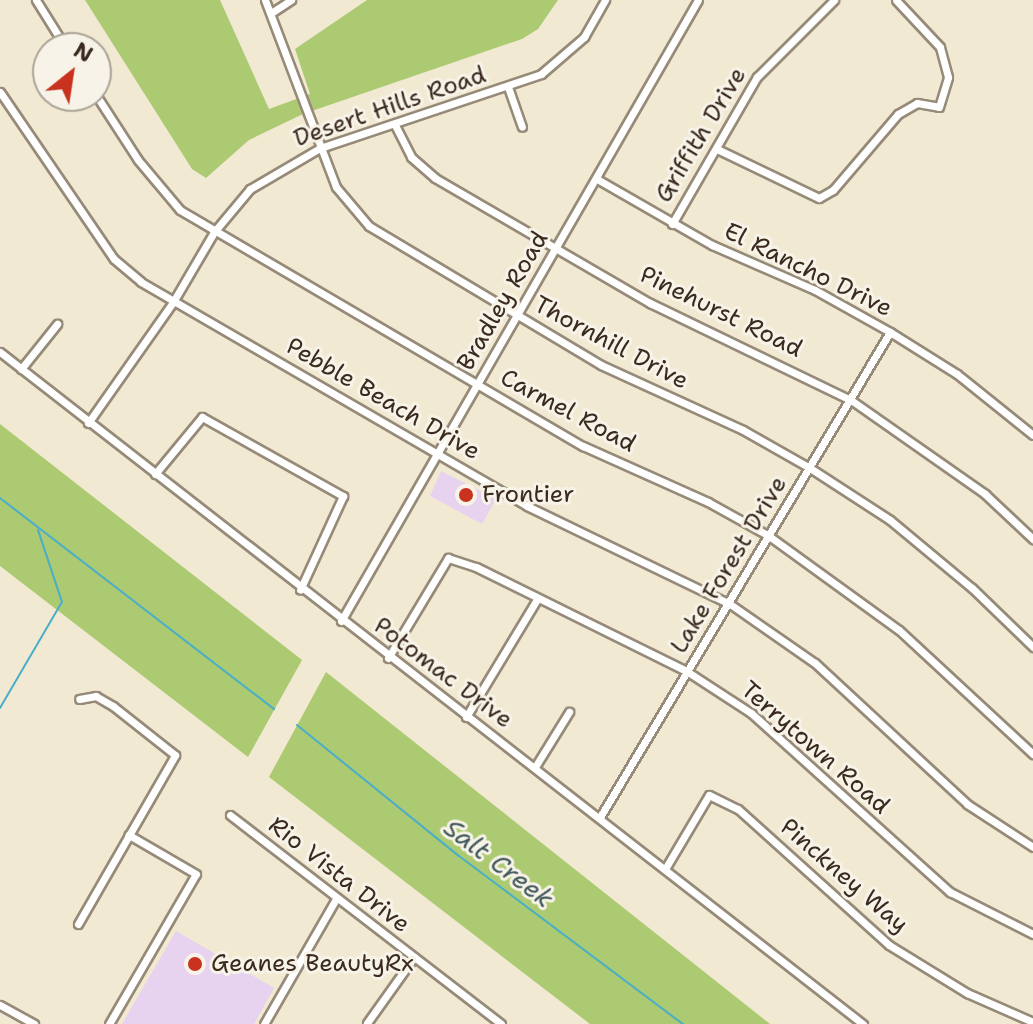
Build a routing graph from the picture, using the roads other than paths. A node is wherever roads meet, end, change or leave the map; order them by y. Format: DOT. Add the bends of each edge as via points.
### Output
graph roads {
  1 [pos="36,0"];
  2 [pos="265,0"];
  3 [pos="291,0"];
  4 [pos="605,0"];
  5 [pos="698,0"];
  6 [pos="834,0"];
  7 [pos="896,0"];
  8 [pos="271,13"];
  9 [pos="56,32"];
  10 [pos="508,87"];
  11 [pos="0,92"];
  12 [pos="107,112"];
  13 [pos="395,125"];
  14 [pos="522,127"];
  15 [pos="320,148"];
  16 [pos="717,149"];
  17 [pos="597,179"];
  18 [pos="672,224"];
  19 [pos="214,232"];
  20 [pos="557,247"];
  21 [pos="173,302"];
  22 [pos="517,316"];
  23 [pos="57,324"];
  24 [pos="890,332"];
  25 [pos="0,352"];
  26 [pos="21,369"];
  27 [pos="477,385"];
  28 [pos="851,400"];
  29 [pos="88,423"];
  30 [pos="1033,435"];
  31 [pos="437,453"];
  32 [pos="810,468"];
  33 [pos="155,474"];
  34 [pos="769,536"];
  35 [pos="1033,539"];
  36 [pos="300,590"];
  37 [pos="536,601"];
  38 [pos="730,604"];
  39 [pos="341,621"];
  40 [pos="1033,647"];
  41 [pos="388,658"];
  42 [pos="688,672"];
  43 [pos="79,699"];
  44 [pos="569,712"];
  45 [pos="466,717"];
  46 [pos="1033,754"];
  47 [pos="535,767"];
  48 [pos="230,815"];
  49 [pos="600,817"];
  50 [pos="129,835"];
  51 [pos="1033,847"];
  52 [pos="665,869"];
  53 [pos="336,899"];
  54 [pos="78,924"];
  55 [pos="1033,934"];
  56 [pos="414,957"];
  57 [pos="0,1005"];
  58 [pos="490,1016"];
  59 [pos="1033,1022"];
  60 [pos="367,1023"];
  61 [pos="34,1024"];
  62 [pos="109,1024"];
  63 [pos="264,1024"];
  64 [pos="482,1024"];
  65 [pos="501,1024"];
  66 [pos="863,1024"];
  1 -- 9 [label="street"];
  2 -- 8 [label="street, Thornhill Drive"];
  3 -- 8 [label="street"];
  4 -- 10 [label="street, Desert Hills Road" via="584,37 564,58"];
  5 -- 17 [label="street, Bradley Road"];
  6 -- 16 [label="street, Griffith Drive" via="757,77"];
  7 -- 16 [label="street" via="940,47 948,77 939,107 917,103 898,114 833,190 819,198"];
  8 -- 15 [label="street, Thornhill Drive"];
  10 -- 13 [label="street, Desert Hills Road"];
  10 -- 14 [label="street"];
  11 -- 21 [label="street, Pebble Beach Drive" via="114,259"];
  12 -- 19 [label="street, Carmel Road" via="180,210"];
  13 -- 15 [label="street, Desert Hills Road"];
  13 -- 20 [label="street, Pinehurst Road" via="422,169"];
  15 -- 19 [label="street, Desert Hills Road" via="250,189"];
  15 -- 22 [label="street, Thornhill Drive" via="336,187 369,226"];
  16 -- 18 [label="street, Griffith Drive"];
  17 -- 18 [label="street, El Rancho Drive"];
  17 -- 20 [label="street, Bradley Road"];
  18 -- 24 [label="street, El Rancho Drive" via="815,290"];
  19 -- 21 [label="street, Desert Hills Road"];
  19 -- 27 [label="street, Carmel Road"];
  20 -- 22 [label="street, Bradley Road"];
  20 -- 28 [label="street, Pinehurst Road" via="650,303"];
  21 -- 29 [label="street, Desert Hills Road"];
  21 -- 31 [label="street, Pebble Beach Drive"];
  22 -- 27 [label="street, Bradley Road"];
  22 -- 32 [label="street, Thornhill Drive" via="601,365 743,430"];
  23 -- 26 [label="street"];
  24 -- 28 [label="street, Lake Forest Drive"];
  24 -- 30 [label="street, El Rancho Drive" via="957,374"];
  25 -- 26 [label="street, Potomac Drive"];
  26 -- 29 [label="street, Potomac Drive"];
  27 -- 31 [label="street, Bradley Road"];
  27 -- 34 [label="street, Carmel Road" via="583,446 708,502"];
  28 -- 32 [label="street, Lake Forest Drive"];
  28 -- 35 [label="street, Pinehurst Road" via="985,494"];
  29 -- 33 [label="street, Potomac Drive"];
  31 -- 38 [label="street, Pebble Beach Drive" via="527,506"];
  31 -- 39 [label="street, Bradley Road"];
  32 -- 34 [label="street, Lake Forest Drive"];
  32 -- 40 [label="street, Thornhill Drive" via="890,520"];
  33 -- 36 [label="street, Potomac Drive"];
  33 -- 36 [label="street" via="202,417 343,496"];
  34 -- 38 [label="street, Lake Forest Drive"];
  34 -- 46 [label="street, Carmel Road" via="899,630"];
  36 -- 39 [label="street, Potomac Drive"];
  37 -- 41 [label="street, Terrytown Road" via="476,567 448,558"];
  37 -- 42 [label="street, Terrytown Road"];
  37 -- 45 [label="street"];
  38 -- 42 [label="street, Lake Forest Drive"];
  38 -- 51 [label="street, Pebble Beach Drive" via="815,663 967,804"];
  39 -- 41 [label="street, Potomac Drive"];
  41 -- 45 [label="street, Potomac Drive"];
  42 -- 49 [label="street, Lake Forest Drive"];
  42 -- 55 [label="street, Terrytown Road" via="775,734 950,892"];
  43 -- 50 [label="street" via="89,695 105,701 175,755"];
  44 -- 47 [label="street"];
  45 -- 47 [label="street, Potomac Drive"];
  47 -- 49 [label="street, Potomac Drive"];
  48 -- 53 [label="street, Rio Vista Drive"];
  49 -- 52 [label="street, Potomac Drive"];
  50 -- 54 [label="street"];
  50 -- 62 [label="street" via="196,874"];
  52 -- 59 [label="street, Pinckney Way" via="709,795 738,809 889,945 967,993"];
  52 -- 66 [label="street, Potomac Drive"];
  53 -- 56 [label="street, Rio Vista Drive"];
  53 -- 63 [label="street"];
  56 -- 58 [label="street, Rio Vista Drive"];
  56 -- 60 [label="street"];
  57 -- 61 [label="street"];
  58 -- 64 [label="street"];
  58 -- 65 [label="street, Rio Vista Drive"];
}
